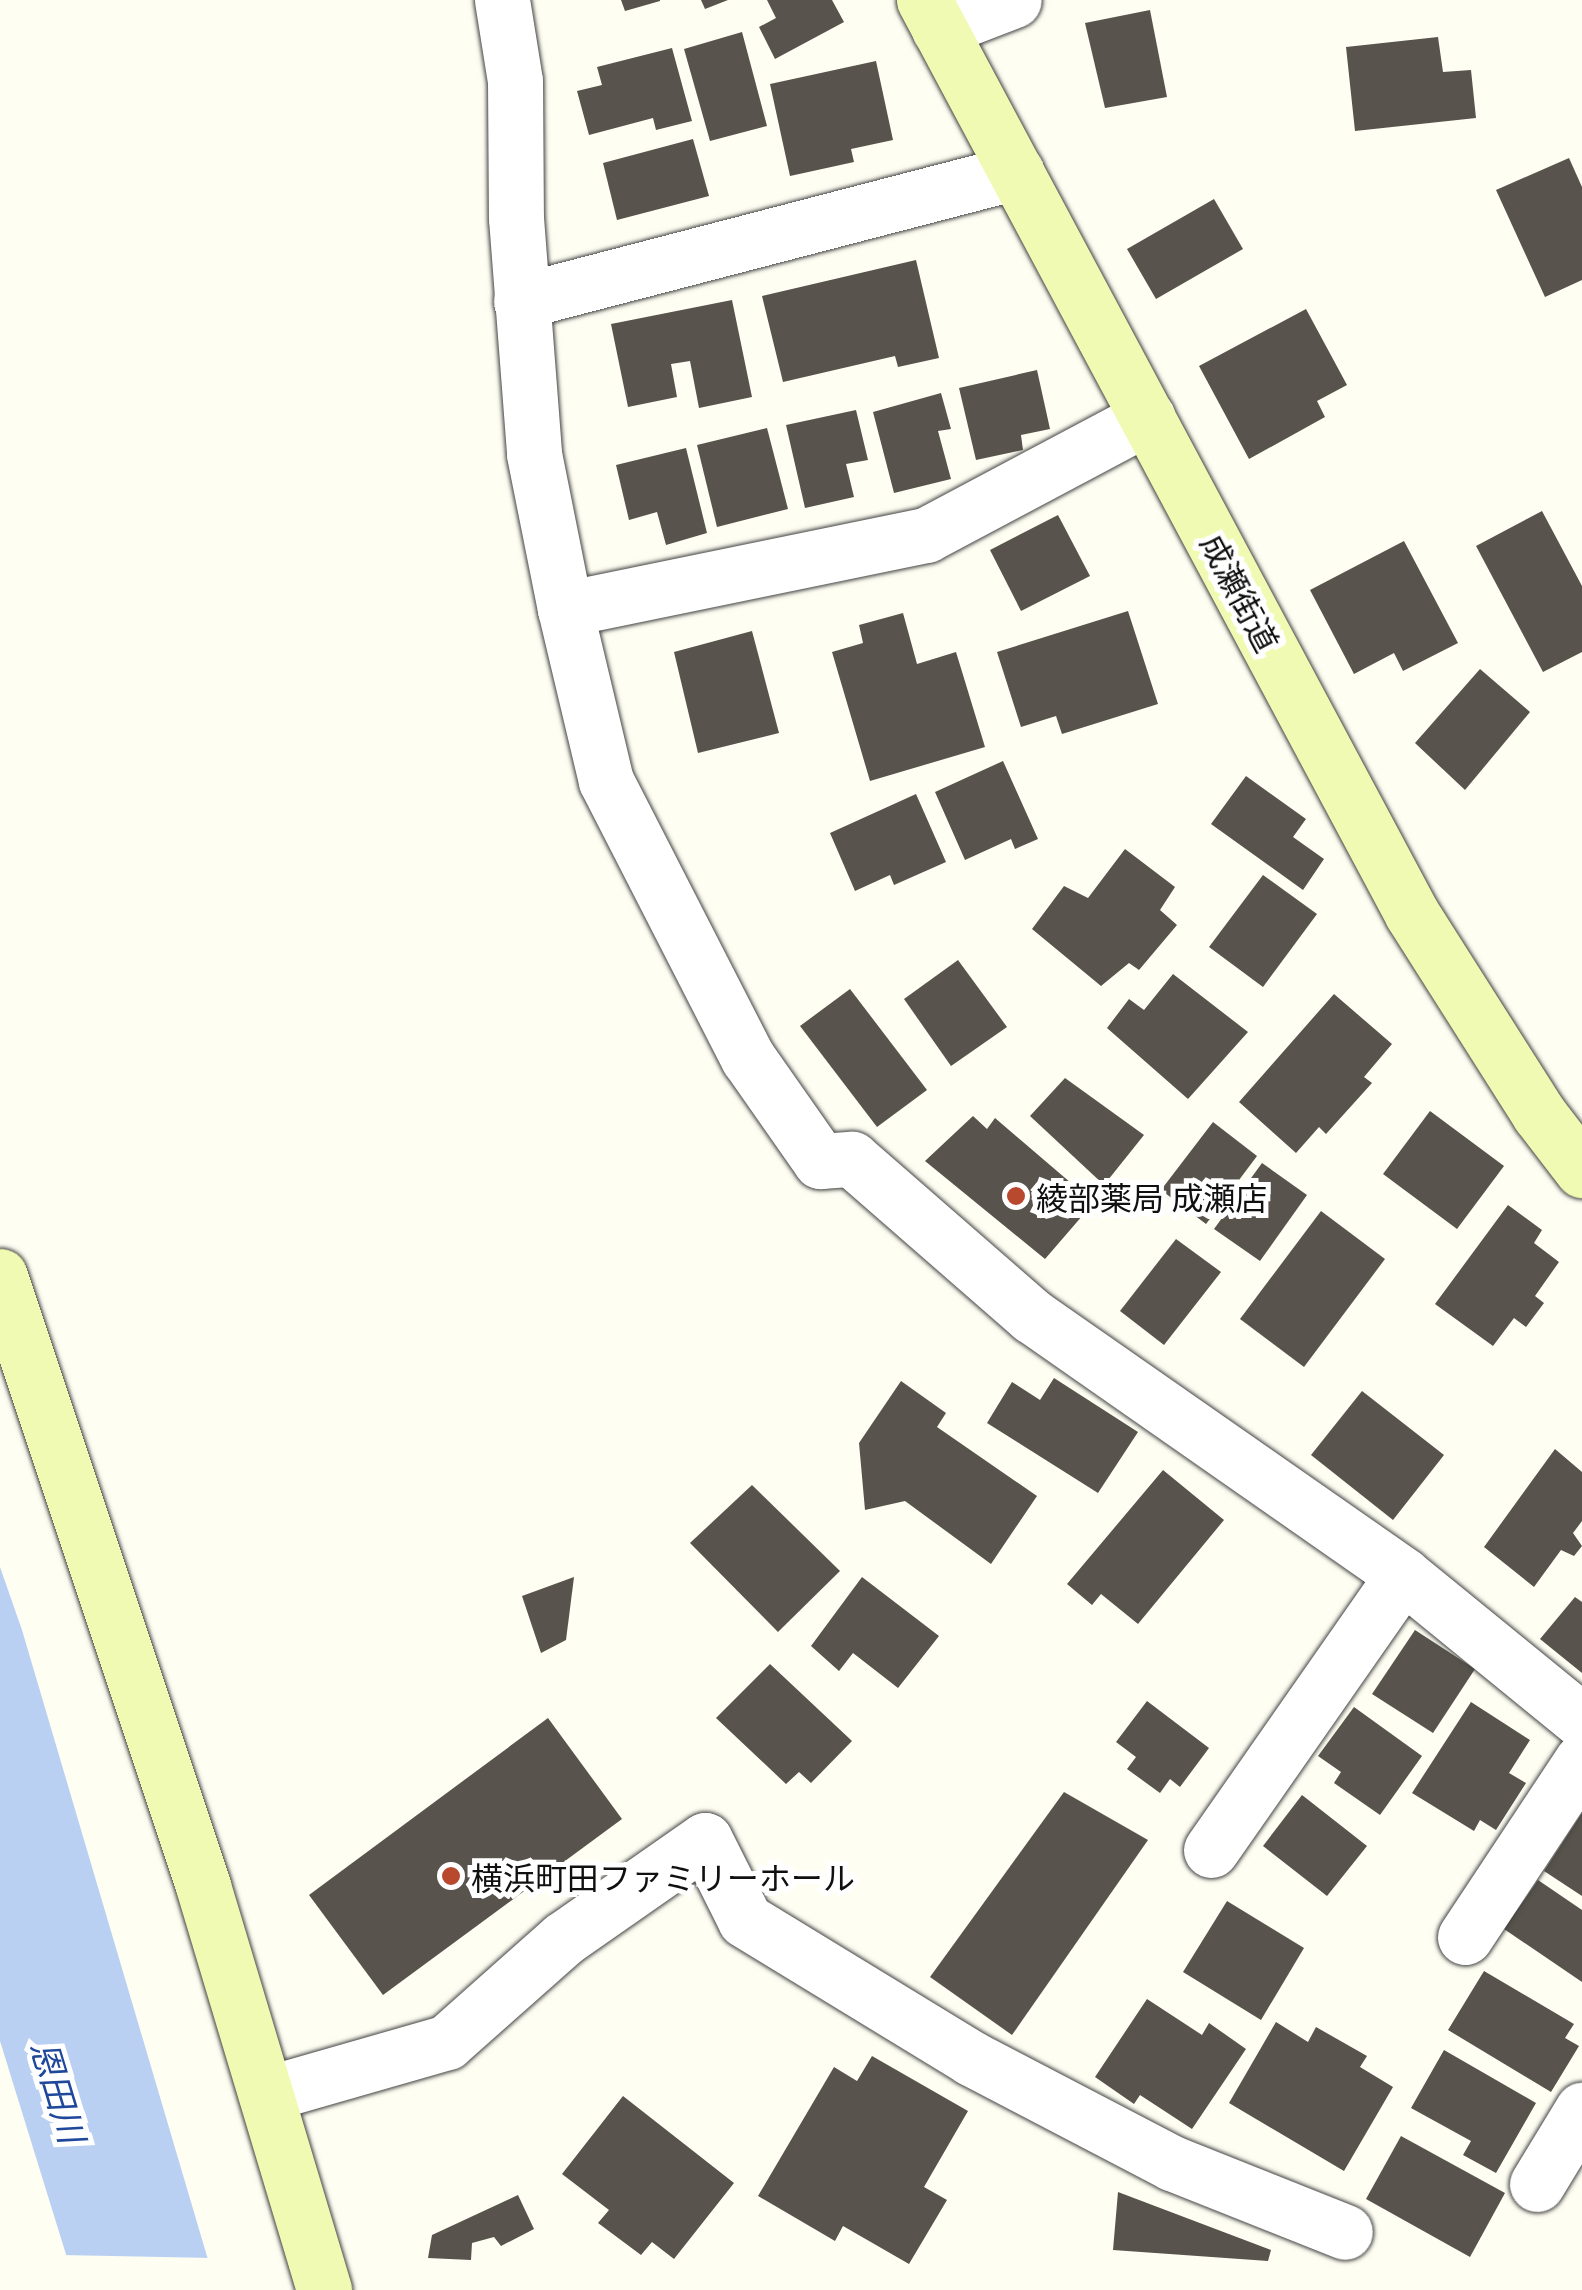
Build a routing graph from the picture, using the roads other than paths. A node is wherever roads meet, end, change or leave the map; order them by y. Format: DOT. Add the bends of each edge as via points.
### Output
graph roads {
  1 [pos="502,0"];
  2 [pos="1014,0"];
  3 [pos="931,15"];
  4 [pos="1016,172"];
  5 [pos="521,301"];
  6 [pos="1148,417"];
  7 [pos="566,609"];
  8 [pos="1582,1170"];
  9 [pos="0,1276"];
  10 [pos="1402,1575"];
  11 [pos="1582,1722"];
  12 [pos="1582,1760"];
  13 [pos="1211,1850"];
  14 [pos="1465,1937"];
  15 [pos="266,2094"];
  16 [pos="1582,2110"];
  17 [pos="1537,2184"];
  18 [pos="1344,2232"];
  19 [pos="324,2290"];
  1 -- 5 [label="street" via="516,81"];
  2 -- 3 [label="street"];
  3 -- 4 [label="main road, 成瀬街道"];
  4 -- 5 [label="street"];
  4 -- 6 [label="main road, 成瀬街道"];
  5 -- 7 [label="street" via="534,454"];
  6 -- 7 [label="street" via="926,535"];
  6 -- 8 [label="main road, 成瀬街道" via="1412,914"];
  7 -- 10 [label="street" via="606,781 722,1012 820,1161 852,1158 1032,1316"];
  9 -- 15 [label="main road"];
  10 -- 11 [label="street"];
  10 -- 13 [label="street"];
  12 -- 14 [label="street"];
  15 -- 18 [label="street" via="447,2042 563,1940 705,1840 728,1896 761,1930 971,2058 1156,2154"];
  15 -- 19 [label="main road"];
  16 -- 17 [label="street"];
}
